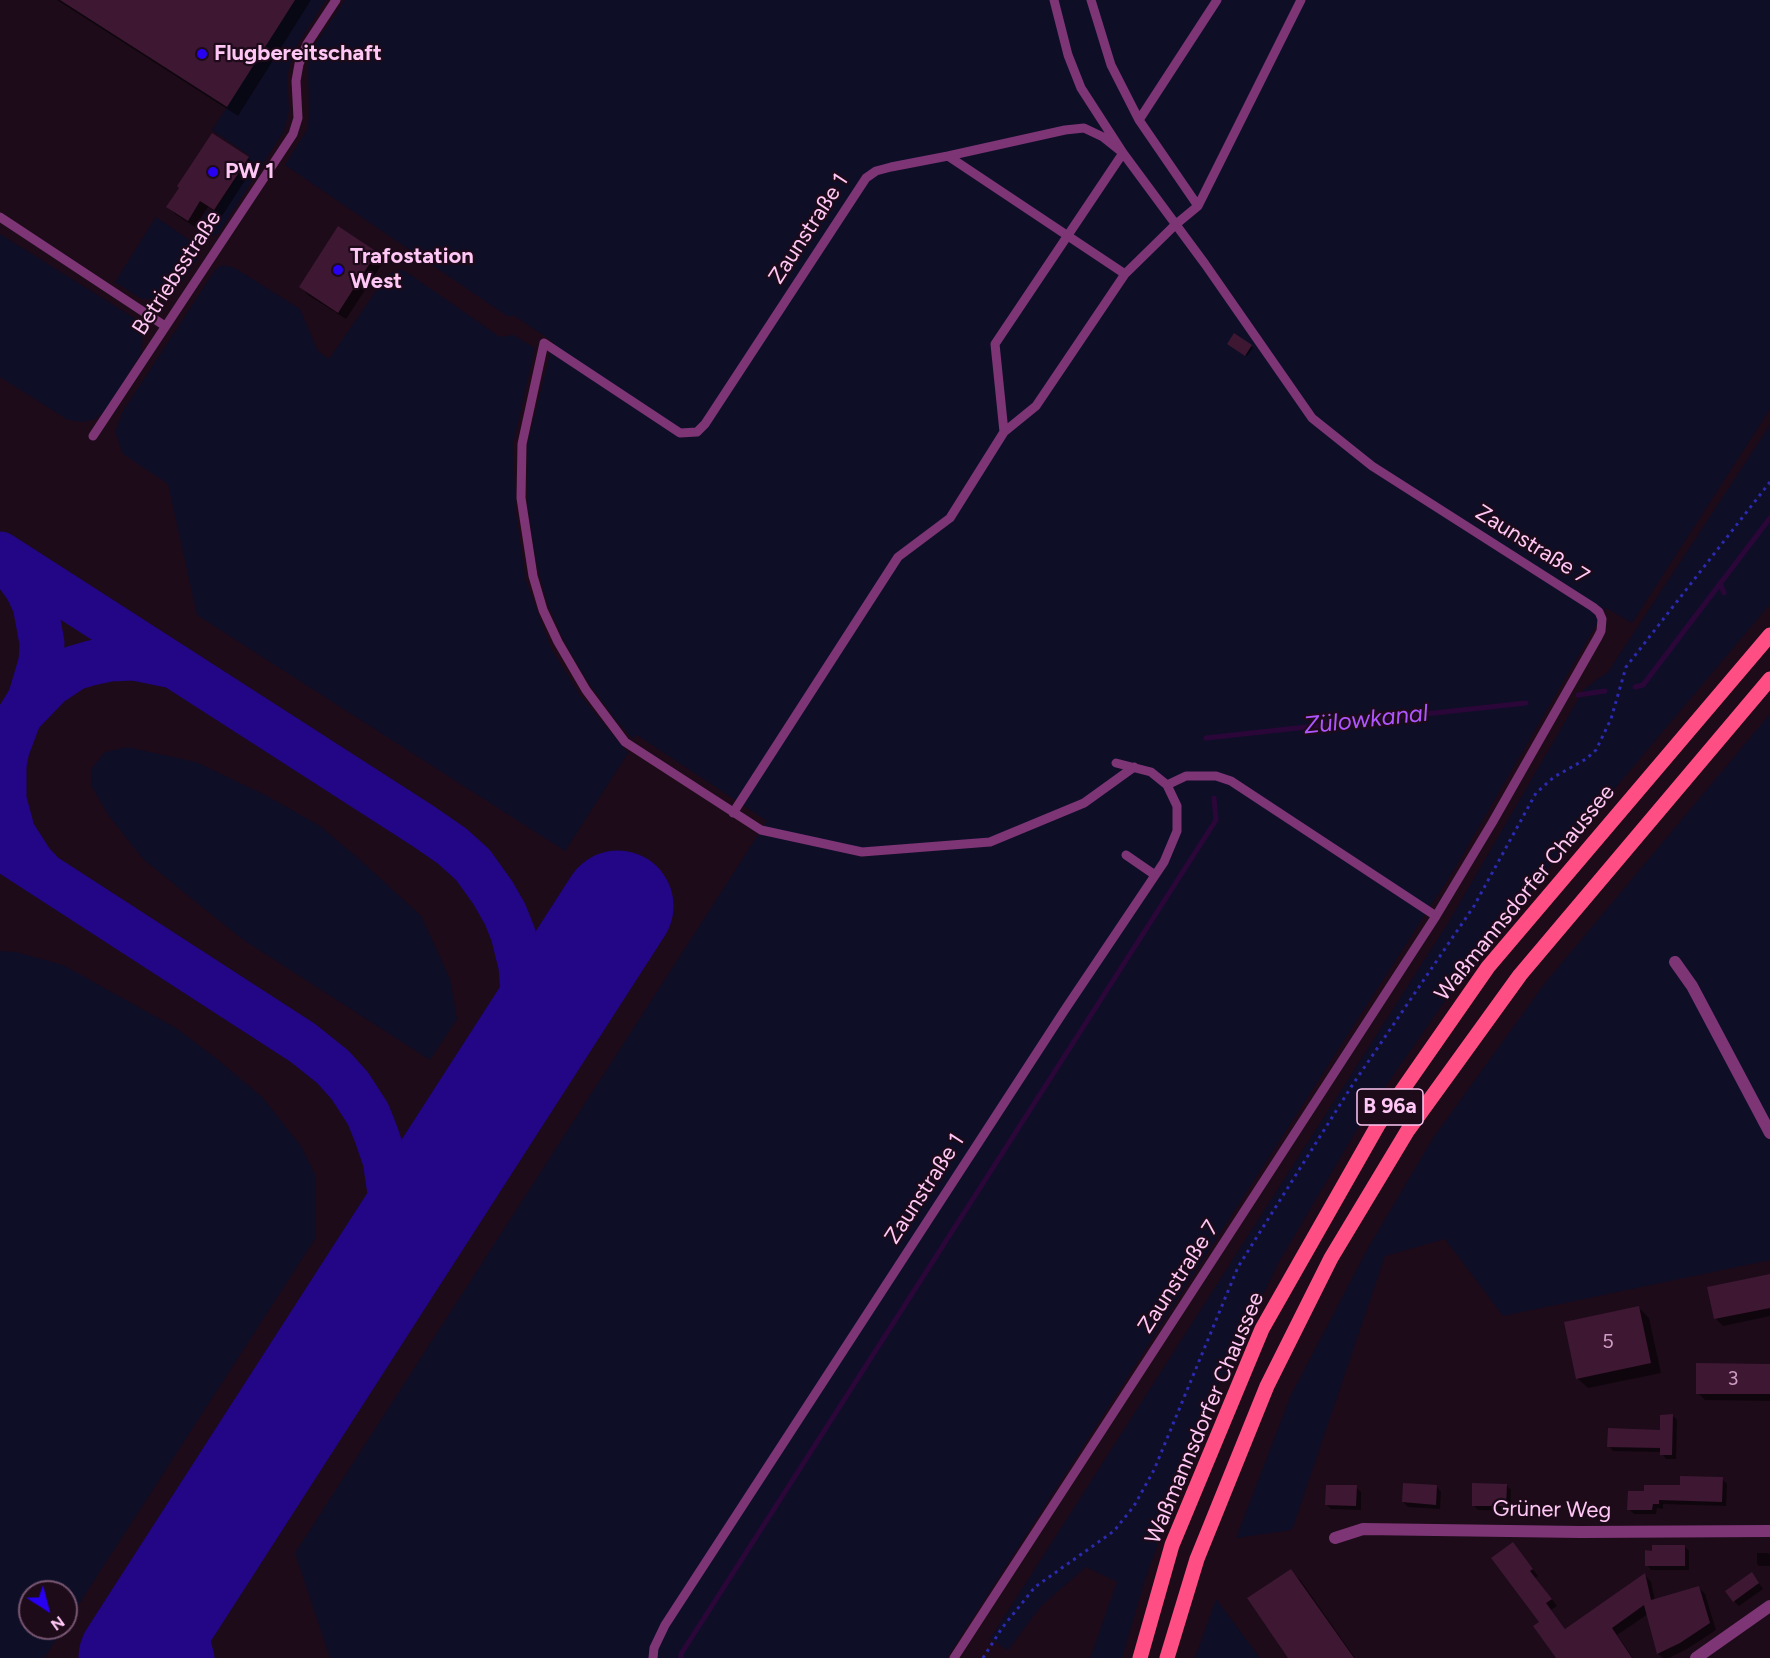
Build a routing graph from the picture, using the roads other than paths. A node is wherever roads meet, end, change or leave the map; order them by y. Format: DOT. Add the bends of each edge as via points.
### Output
graph roads {
  1 [pos="336,0"];
  2 [pos="1054,0"];
  3 [pos="1091,0"];
  4 [pos="1217,0"];
  5 [pos="1301,0"];
  6 [pos="1139,120"];
  7 [pos="1123,153"];
  8 [pos="948,156"];
  9 [pos="1198,206"];
  10 [pos="0,217"];
  11 [pos="1175,225"];
  12 [pos="1068,236"];
  13 [pos="1205,264"];
  14 [pos="1125,274"];
  15 [pos="165,326"];
  16 [pos="1004,432"];
  17 [pos="93,435"];
  18 [pos="1770,635"];
  19 [pos="1770,679"];
  20 [pos="1116,763"];
  21 [pos="1134,767"];
  22 [pos="1167,785"];
  23 [pos="733,813"];
  24 [pos="1126,855"];
  25 [pos="1155,875"];
  26 [pos="1436,916"];
  27 [pos="1675,962"];
  28 [pos="1770,1132"];
  29 [pos="1770,1531"];
  30 [pos="1335,1538"];
  31 [pos="1770,1605"];
  32 [pos="653,1658"];
  33 [pos="954,1658"];
  34 [pos="1140,1658"];
  35 [pos="1167,1658"];
  36 [pos="1696,1658"];
  1 -- 15 [label="lane, Betriebsstraße" via="298,64 298,118 293,134"];
  2 -- 7 [label="lane" via="1081,88"];
  3 -- 6 [label="lane" via="1111,65"];
  4 -- 6 [label="lane"];
  5 -- 9 [label="lane"];
  6 -- 9 [label="lane"];
  7 -- 8 [label="lane, Zaunstraße 1" via="1084,128"];
  7 -- 11 [label="lane, Zaunstraße 1"];
  7 -- 12 [label="lane"];
  8 -- 12 [label="lane"];
  8 -- 23 [label="lane, Zaunstraße 1" via="876,171 866,178 697,432 680,433 544,343 522,444 521,488 533,576 543,610 586,690 626,742"];
  9 -- 11 [label="lane"];
  10 -- 15 [label="lane"];
  11 -- 13 [label="lane, Zaunstraße 1"];
  11 -- 14 [label="lane"];
  12 -- 14 [label="lane"];
  12 -- 16 [label="lane" via="995,344"];
  13 -- 26 [label="lane, Zaunstraße 7" via="1312,418 1372,466 1593,607 1602,619 1601,632"];
  14 -- 16 [label="lane" via="1036,406"];
  15 -- 17 [label="lane, Betriebsstraße"];
  16 -- 23 [label="lane" via="950,518 898,557"];
  18 -- 34 [label="main road, Waßmannsdorfer Chaussee / B 96a" via="1488,967 1378,1125 1262,1329 1172,1545"];
  19 -- 35 [label="main road, Waßmannsdorfer Chaussee / B 96a" via="1520,975 1408,1130 1331,1258 1267,1386 1197,1559"];
  20 -- 21 [label="lane"];
  21 -- 22 [label="lane" via="1151,772"];
  21 -- 23 [label="lane" via="1084,803 990,842 862,852 761,830"];
  22 -- 25 [label="lane, Zaunstraße 1" via="1177,806 1177,831"];
  22 -- 26 [label="lane" via="1186,776 1216,776 1232,781"];
  24 -- 25 [label="lane"];
  25 -- 32 [label="lane, Zaunstraße 1" via="665,1625"];
  26 -- 33 [label="lane, Zaunstraße 7"];
  27 -- 28 [label="street" via="1692,986"];
  29 -- 30 [label="street, Grüner Weg" via="1363,1528"];
  31 -- 36 [label="street"];
}
